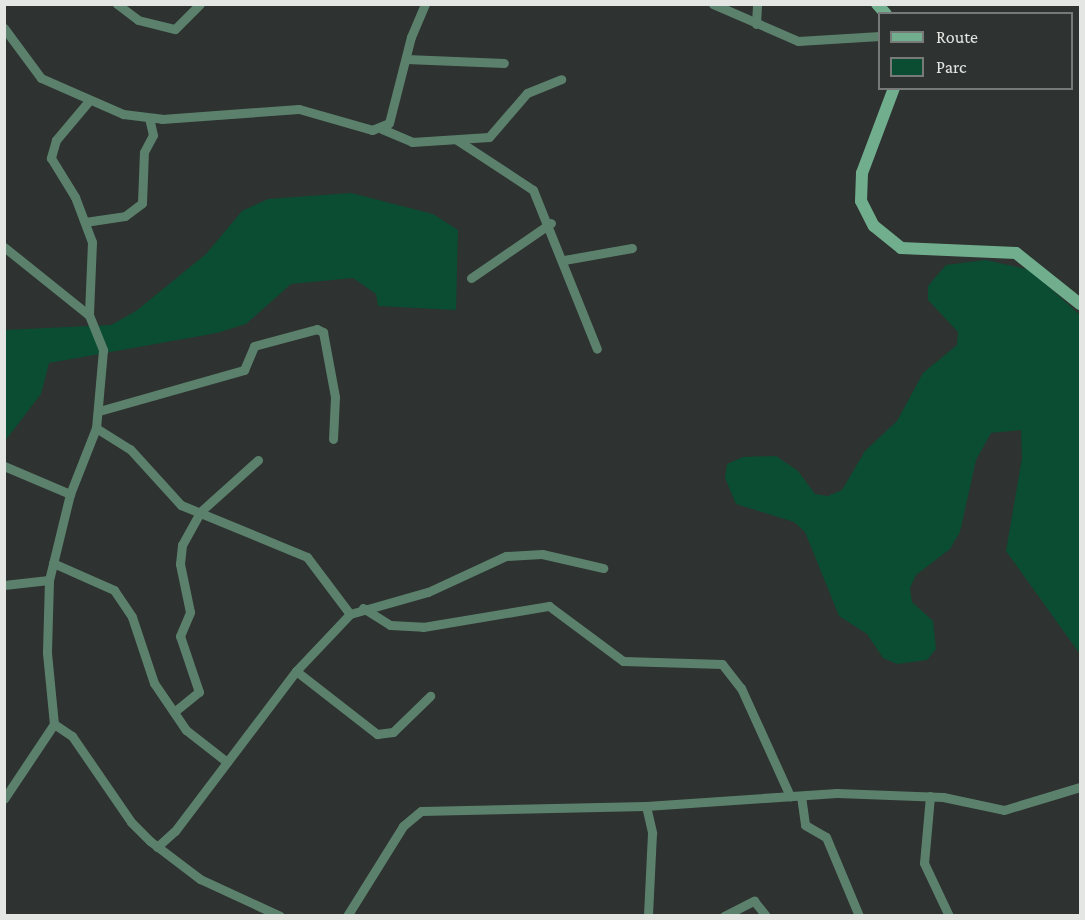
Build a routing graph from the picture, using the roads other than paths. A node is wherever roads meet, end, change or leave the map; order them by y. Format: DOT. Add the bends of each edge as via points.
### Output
graph roads {
  1 [pos="117,4"];
  2 [pos="200,4"];
  3 [pos="425,4"];
  4 [pos="713,4"];
  5 [pos="757,4"];
  6 [pos="756,24"];
  7 [pos="4,27"];
  8 [pos="878,36"];
  9 [pos="406,59"];
  10 [pos="504,63"];
  11 [pos="561,79"];
  12 [pos="893,90"];
  13 [pos="88,102"];
  14 [pos="149,118"];
  15 [pos="382,129"];
  16 [pos="457,140"];
  17 [pos="85,222"];
  18 [pos="551,224"];
  19 [pos="4,247"];
  20 [pos="632,248"];
  21 [pos="564,260"];
  22 [pos="471,278"];
  23 [pos="1080,304"];
  24 [pos="89,315"];
  25 [pos="597,350"];
  26 [pos="99,411"];
  27 [pos="96,428"];
  28 [pos="333,439"];
  29 [pos="258,460"];
  30 [pos="4,466"];
  31 [pos="70,494"];
  32 [pos="200,512"];
  33 [pos="53,563"];
  34 [pos="603,568"];
  35 [pos="49,580"];
  36 [pos="4,585"];
  37 [pos="363,608"];
  38 [pos="350,614"];
  39 [pos="296,671"];
  40 [pos="430,696"];
  41 [pos="174,712"];
  42 [pos="54,724"];
  43 [pos="226,762"];
  44 [pos="1080,787"];
  45 [pos="801,795"];
  46 [pos="790,796"];
  47 [pos="930,796"];
  48 [pos="4,800"];
  49 [pos="646,806"];
  50 [pos="157,847"];
  51 [pos="280,915"];
  52 [pos="347,915"];
  53 [pos="648,915"];
  54 [pos="724,915"];
  55 [pos="766,915"];
  56 [pos="859,915"];
  57 [pos="949,915"];
  1 -- 2 [label="street" via="138,21 175,29"];
  3 -- 9 [label="street"];
  4 -- 6 [label="street"];
  5 -- 6 [label="street"];
  6 -- 8 [label="street" via="798,41"];
  7 -- 13 [label="street" via="41,78"];
  9 -- 10 [label="street"];
  9 -- 15 [label="street" via="399,98"];
  11 -- 16 [label="street" via="527,93 495,133"];
  12 -- 23 [label="street" via="862,173 861,201 874,226 900,248 1016,253"];
  13 -- 14 [label="street"];
  13 -- 17 [label="street" via="56,140 51,159"];
  14 -- 15 [label="street" via="299,109"];
  14 -- 17 [label="street" via="153,135 144,152 142,202 125,216"];
  15 -- 16 [label="street" via="412,142"];
  16 -- 18 [label="street" via="525,181"];
  17 -- 24 [label="street" via="94,256"];
  18 -- 21 [label="street"];
  18 -- 22 [label="street"];
  19 -- 24 [label="street"];
  20 -- 21 [label="street"];
  21 -- 25 [label="street"];
  24 -- 26 [label="street" via="103,350"];
  26 -- 27 [label="street"];
  26 -- 28 [label="street" via="244,370 254,346 317,329 323,332 335,397"];
  27 -- 31 [label="street"];
  27 -- 32 [label="street" via="130,449 172,498"];
  29 -- 32 [label="street"];
  30 -- 31 [label="street"];
  31 -- 33 [label="street"];
  32 -- 38 [label="street" via="307,556"];
  32 -- 41 [label="street" via="186,532 180,564 189,594 182,649 199,694"];
  33 -- 35 [label="street"];
  33 -- 41 [label="street" via="106,585 126,605 147,668"];
  34 -- 37 [label="street" via="542,554 506,556 428,592"];
  35 -- 36 [label="street"];
  35 -- 42 [label="street" via="47,653"];
  37 -- 38 [label="street"];
  37 -- 46 [label="street" via="390,625 423,627 549,606 623,662 722,664 741,688"];
  38 -- 39 [label="street"];
  39 -- 40 [label="street" via="377,734 393,732"];
  39 -- 43 [label="street"];
  41 -- 43 [label="street"];
  42 -- 48 [label="street"];
  42 -- 50 [label="street" via="72,736 131,822"];
  43 -- 50 [label="street"];
  44 -- 47 [label="street" via="1013,810"];
  45 -- 46 [label="street"];
  45 -- 47 [label="street"];
  45 -- 56 [label="street" via="805,825 826,837"];
  46 -- 49 [label="street"];
  47 -- 57 [label="street" via="924,863"];
  49 -- 52 [label="street" via="421,811 403,826"];
  49 -- 53 [label="street" via="652,833"];
  50 -- 51 [label="street" via="200,879"];
  54 -- 55 [label="street" via="754,901"];
}
